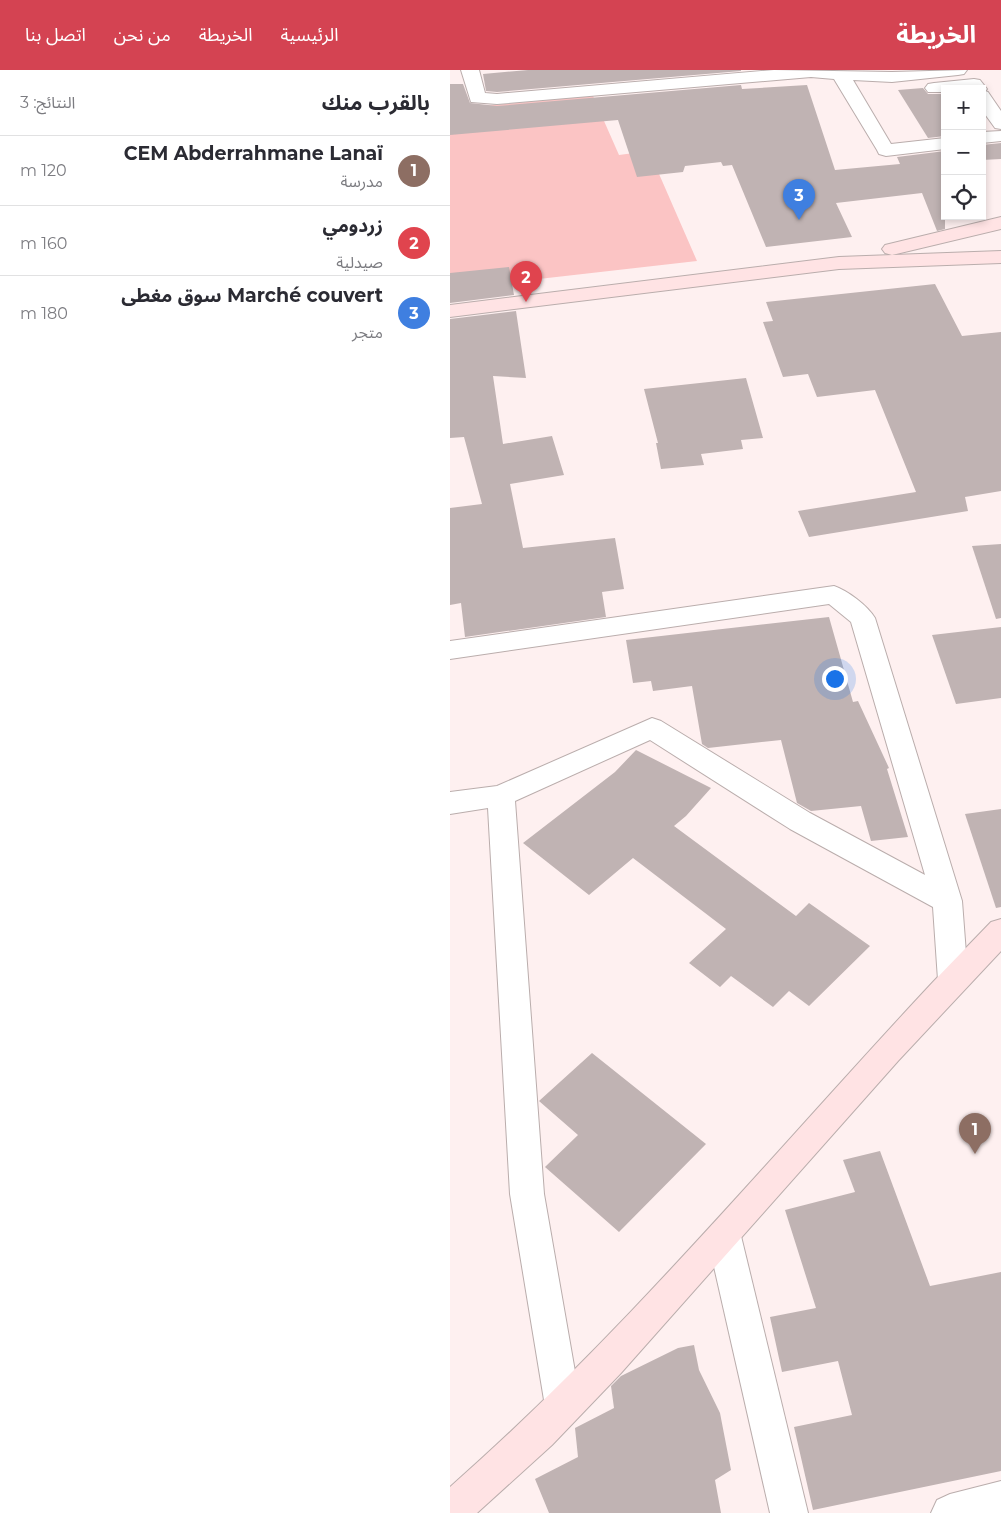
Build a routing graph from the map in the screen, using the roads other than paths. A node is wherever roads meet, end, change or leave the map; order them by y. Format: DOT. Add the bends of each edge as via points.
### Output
graph roads {
  1 [pos="470,70"];
  2 [pos="958,70"];
  3 [pos="810,71"];
  4 [pos="841,75"];
  5 [pos="941,87"];
  6 [pos="888,93"];
  7 [pos="986,102"];
  8 [pos="1001,124"];
  9 [pos="1001,136"];
  10 [pos="986,138"];
  11 [pos="941,143"];
  12 [pos="1001,223"];
  13 [pos="1001,257"];
  14 [pos="839,263"];
  15 [pos="450,311"];
  16 [pos="450,650"];
  17 [pos="501,796"];
  18 [pos="450,803"];
  19 [pos="947,901"];
  20 [pos="1001,931"];
  21 [pos="953,980"];
  22 [pos="724,1236"];
  23 [pos="563,1406"];
  24 [pos="1001,1500"];
  25 [pos="450,1512"];
  26 [pos="790,1513"];
  27 [pos="950,1513"];
  1 -- 3 [label="street" via="477,98 497,99"];
  2 -- 4 [label="street" via="892,77"];
  3 -- 4 [label="street"];
  4 -- 11 [label="street" via="886,150"];
  5 -- 6 [label="street"];
  7 -- 8 [label="street"];
  9 -- 10 [label="street"];
  12 -- 14 [label="main road"];
  13 -- 14 [label="main road"];
  14 -- 15 [label="main road"];
  16 -- 19 [label="street" via="834,595 862,618"];
  17 -- 18 [label="street"];
  17 -- 19 [label="street" via="652,728 800,821"];
  17 -- 23 [label="street" via="527,1194"];
  19 -- 21 [label="street"];
  20 -- 21 [label="main road"];
  21 -- 22 [label="main road"];
  22 -- 23 [label="main road"];
  22 -- 26 [label="street"];
  23 -- 25 [label="main road"];
  24 -- 27 [label="street"];
}
